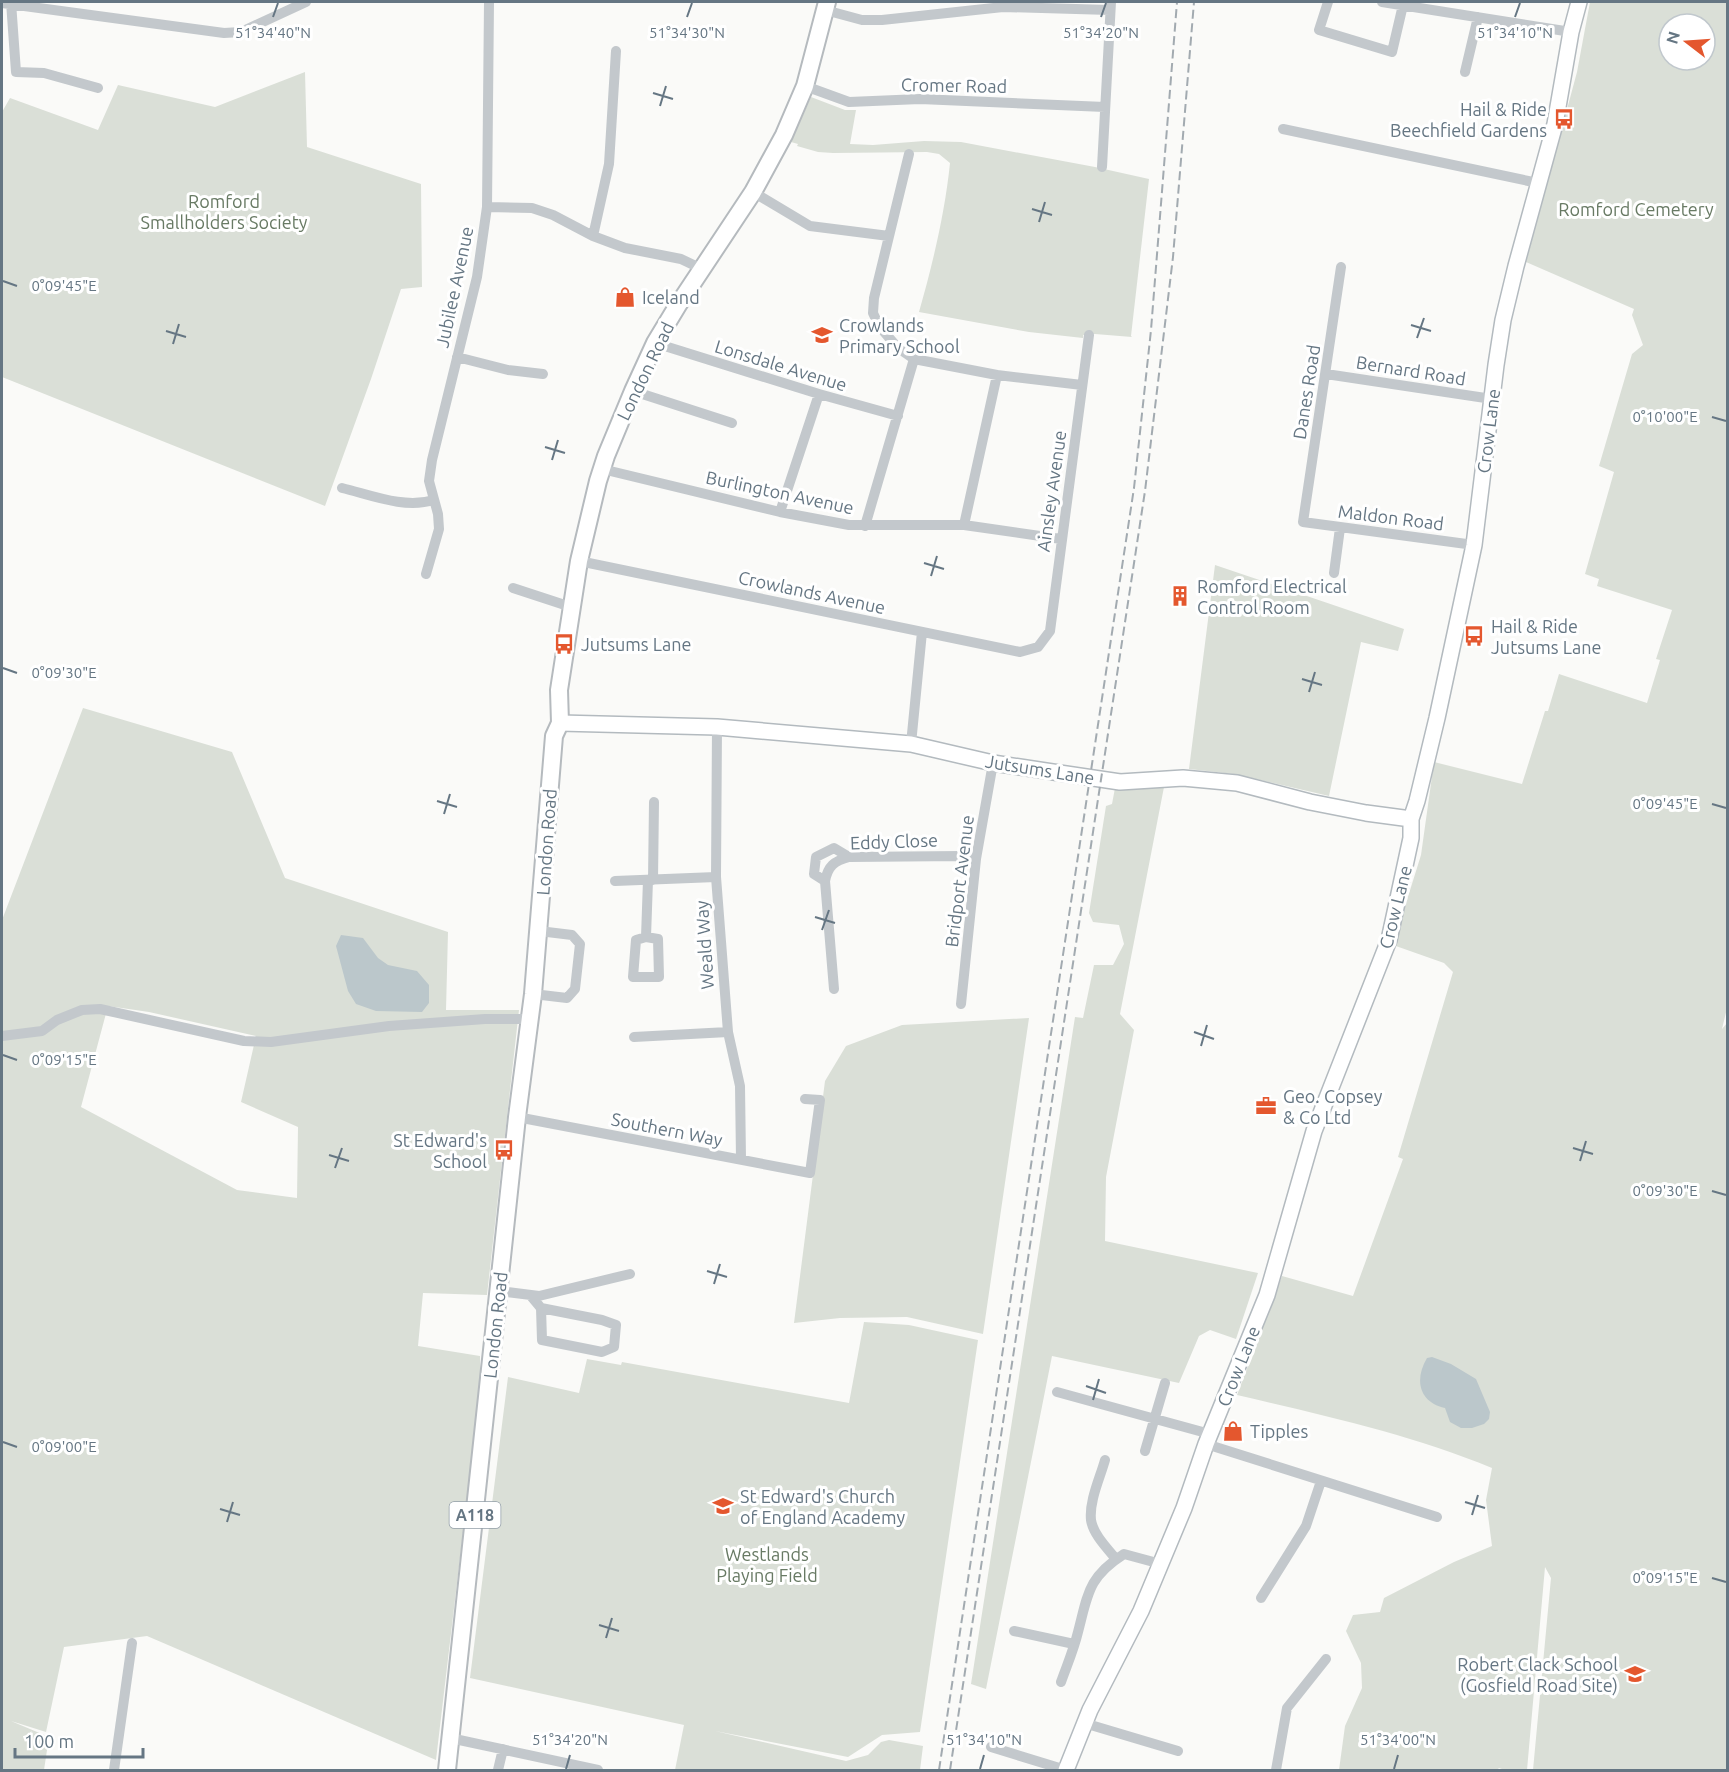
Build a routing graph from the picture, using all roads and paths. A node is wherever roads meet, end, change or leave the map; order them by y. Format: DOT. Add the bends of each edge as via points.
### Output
graph roads {
  1 [pos="306,2"];
  2 [pos="489,2"];
  3 [pos="1328,2"];
  4 [pos="1382,2"];
  5 [pos="1579,2"];
  6 [pos="8,3"];
  7 [pos="1403,5"];
  8 [pos="826,6"];
  9 [pos="1111,6"];
  10 [pos="1478,16"];
  11 [pos="1571,32"];
  12 [pos="616,51"];
  13 [pos="1465,72"];
  14 [pos="805,86"];
  15 [pos="98,88"];
  16 [pos="1105,106"];
  17 [pos="1283,129"];
  18 [pos="909,154"];
  19 [pos="1102,167"];
  20 [pos="1539,183"];
  21 [pos="753,192"];
  22 [pos="487,207"];
  23 [pos="593,236"];
  24 [pos="889,236"];
  25 [pos="1341,267"];
  26 [pos="702,269"];
  27 [pos="1089,335"];
  28 [pos="655,343"];
  29 [pos="457,357"];
  30 [pos="914,359"];
  31 [pos="543,374"];
  32 [pos="1326,374"];
  33 [pos="997,375"];
  34 [pos="1082,385"];
  35 [pos="633,391"];
  36 [pos="819,394"];
  37 [pos="1492,399"];
  38 [pos="898,416"];
  39 [pos="732,423"];
  40 [pos="602,469"];
  41 [pos="342,488"];
  42 [pos="434,500"];
  43 [pos="780,512"];
  44 [pos="1303,522"];
  45 [pos="964,525"];
  46 [pos="865,526"];
  47 [pos="1340,528"];
  48 [pos="1061,539"];
  49 [pos="1474,545"];
  50 [pos="579,561"];
  51 [pos="1334,573"];
  52 [pos="426,574"];
  53 [pos="513,588"];
  54 [pos="571,607"];
  55 [pos="922,632"];
  56 [pos="1038,647"];
  57 [pos="560,723"];
  58 [pos="717,727"];
  59 [pos="911,744"];
  60 [pos="993,763"];
  61 [pos="654,802"];
  62 [pos="1411,819"];
  63 [pos="849,857"];
  64 [pos="976,859"];
  65 [pos="716,877"];
  66 [pos="651,880"];
  67 [pos="615,881"];
  68 [pos="825,881"];
  69 [pos="539,931"];
  70 [pos="646,937"];
  71 [pos="834,989"];
  72 [pos="533,994"];
  73 [pos="961,1004"];
  74 [pos="530,1019"];
  75 [pos="728,1032"];
  76 [pos="2,1036"];
  77 [pos="634,1037"];
  78 [pos="805,1099"];
  79 [pos="517,1117"];
  80 [pos="741,1160"];
  81 [pos="630,1274"];
  82 [pos="499,1291"];
  83 [pos="531,1296"];
  84 [pos="541,1308"];
  85 [pos="1165,1383"];
  86 [pos="1057,1392"];
  87 [pos="1153,1419"];
  88 [pos="1208,1439"];
  89 [pos="1145,1451"];
  90 [pos="1105,1460"];
  91 [pos="1320,1481"];
  92 [pos="1437,1517"];
  93 [pos="1116,1559"];
  94 [pos="1161,1564"];
  95 [pos="1261,1598"];
  96 [pos="1014,1631"];
  97 [pos="132,1643"];
  98 [pos="1074,1644"];
  99 [pos="1326,1659"];
  100 [pos="1061,1682"];
  101 [pos="1084,1723"];
  102 [pos="450,1738"];
  103 [pos="991,1747"];
  104 [pos="503,1749"];
  105 [pos="1178,1751"];
  106 [pos="114,1770"];
  107 [pos="447,1770"];
  108 [pos="498,1770"];
  109 [pos="595,1770"];
  110 [pos="1066,1770"];
  111 [pos="1276,1770"];
  1 -- 6 [label="street" via="241,32 224,33"];
  2 -- 22 [label="street, Jubilee Avenue"];
  3 -- 7 [label="street" via="1319,30 1392,52"];
  4 -- 7 [label="street"];
  5 -- 11 [label="street, Crow Lane"];
  6 -- 15 [label="street" via="16,72 44,73"];
  7 -- 10 [label="street"];
  8 -- 9 [label="street" via="862,20 882,20 1002,7"];
  8 -- 14 [label="main road, London Road / A118"];
  9 -- 16 [label="street"];
  10 -- 11 [label="street"];
  10 -- 13 [label="street"];
  11 -- 20 [label="street, Crow Lane" via="1555,124"];
  12 -- 23 [label="street" via="609,164"];
  14 -- 16 [label="street, Cromer Road" via="849,102 920,99"];
  14 -- 21 [label="main road, London Road / A118"];
  16 -- 19 [label="street"];
  17 -- 20 [label="street"];
  18 -- 24 [label="street"];
  20 -- 37 [label="street, Crow Lane" via="1508,299"];
  21 -- 24 [label="street" via="810,226"];
  21 -- 26 [label="main road, London Road / A118"];
  22 -- 23 [label="street" via="532,208"];
  22 -- 29 [label="street, Jubilee Avenue" via="477,277"];
  23 -- 26 [label="street" via="625,248 681,259"];
  24 -- 30 [label="street" via="873,313 898,348"];
  25 -- 32 [label="street, Danes Road"];
  26 -- 28 [label="main road, London Road / A118"];
  27 -- 34 [label="street, Ainsley Avenue"];
  28 -- 35 [label="main road, London Road / A118"];
  28 -- 36 [label="street, Lonsdale Avenue"];
  29 -- 31 [label="street"];
  29 -- 42 [label="street, Jubilee Avenue" via="432,460 429,481"];
  30 -- 33 [label="street"];
  30 -- 38 [label="street"];
  32 -- 37 [label="street, Bernard Road"];
  32 -- 44 [label="street, Danes Road"];
  33 -- 34 [label="street"];
  33 -- 45 [label="street"];
  34 -- 48 [label="street, Ainsley Avenue"];
  35 -- 39 [label="street"];
  35 -- 40 [label="main road, London Road / A118"];
  36 -- 38 [label="street, Lonsdale Avenue"];
  36 -- 43 [label="street"];
  37 -- 49 [label="street, Crow Lane"];
  38 -- 46 [label="street"];
  40 -- 43 [label="street, Burlington Avenue"];
  40 -- 50 [label="main road, London Road / A118"];
  41 -- 42 [label="street" via="406,503"];
  42 -- 52 [label="street, Jubilee Avenue" via="439,529"];
  43 -- 46 [label="street, Burlington Avenue"];
  44 -- 47 [label="street, Maldon Road"];
  45 -- 46 [label="street, Burlington Avenue"];
  45 -- 48 [label="street, Burlington Avenue"];
  47 -- 49 [label="street, Maldon Road"];
  47 -- 51 [label="street"];
  48 -- 56 [label="street, Ainsley Avenue" via="1050,631"];
  49 -- 62 [label="street, Crow Lane"];
  50 -- 54 [label="main road, London Road / A118"];
  50 -- 55 [label="street, Crowlands Avenue"];
  53 -- 54 [label="street"];
  54 -- 57 [label="main road, London Road / A118" via="559,690"];
  55 -- 56 [label="street, Crowlands Avenue" via="1020,652"];
  55 -- 59 [label="street"];
  57 -- 58 [label="street, Jutsums Lane"];
  57 -- 69 [label="main road, London Road / A118" via="554,736"];
  58 -- 59 [label="street, Jutsums Lane"];
  58 -- 65 [label="street, Weald Way"];
  59 -- 60 [label="street, Jutsums Lane"];
  60 -- 62 [label="street, Jutsums Lane" via="1120,782 1183,778 1237,783 1310,802"];
  60 -- 64 [label="street, Bridport Avenue"];
  61 -- 66 [label="street"];
  62 -- 88 [label="street, Crow Lane" via="1411,838 1389,940 1314,1131 1267,1295"];
  63 -- 64 [label="street, Eddy Close"];
  63 -- 68 [label="street, Eddy Close" via="835,861"];
  63 -- 68 [label="street" via="834,848 816,857 814,874"];
  64 -- 73 [label="street, Bridport Avenue"];
  65 -- 66 [label="street"];
  65 -- 75 [label="street, Weald Way"];
  66 -- 67 [label="street"];
  66 -- 70 [label="street"];
  68 -- 71 [label="street"];
  69 -- 72 [label="main road, London Road / A118"];
  69 -- 72 [label="street" via="572,935 580,944 575,989 567,998"];
  72 -- 74 [label="main road, London Road / A118"];
  74 -- 76 [label="street" via="389,1026 271,1042 244,1041 100,1009 74,1013 42,1031"];
  74 -- 79 [label="main road, London Road / A118"];
  75 -- 77 [label="street"];
  75 -- 80 [label="street, Weald Way" via="740,1086"];
  78 -- 80 [label="street, Southern Way" via="820,1100 810,1173"];
  79 -- 80 [label="street, Southern Way"];
  79 -- 82 [label="main road, London Road / A118"];
  81 -- 83 [label="street"];
  82 -- 83 [label="street"];
  82 -- 102 [label="main road, London Road / A118"];
  83 -- 84 [label="street"];
  84 -- 84 [label="street" via="616,1325 614,1347 602,1352 542,1340"];
  85 -- 87 [label="street"];
  86 -- 87 [label="street"];
  87 -- 88 [label="street"];
  87 -- 89 [label="street"];
  88 -- 91 [label="street"];
  88 -- 94 [label="street, Crow Lane"];
  90 -- 93 [label="street" via="1091,1520"];
  91 -- 92 [label="street"];
  91 -- 95 [label="street" via="1306,1526"];
  93 -- 94 [label="street" via="1124,1554"];
  93 -- 98 [label="street" via="1090,1586"];
  94 -- 101 [label="street, Crow Lane"];
  96 -- 98 [label="street"];
  97 -- 106 [label="street"];
  98 -- 100 [label="street"];
  99 -- 111 [label="street" via="1287,1708"];
  101 -- 105 [label="street"];
  101 -- 110 [label="street, Crow Lane"];
  102 -- 104 [label="street"];
  102 -- 107 [label="main road, A118"];
  103 -- 110 [label="street"];
  104 -- 108 [label="street"];
  104 -- 109 [label="street"];
}
